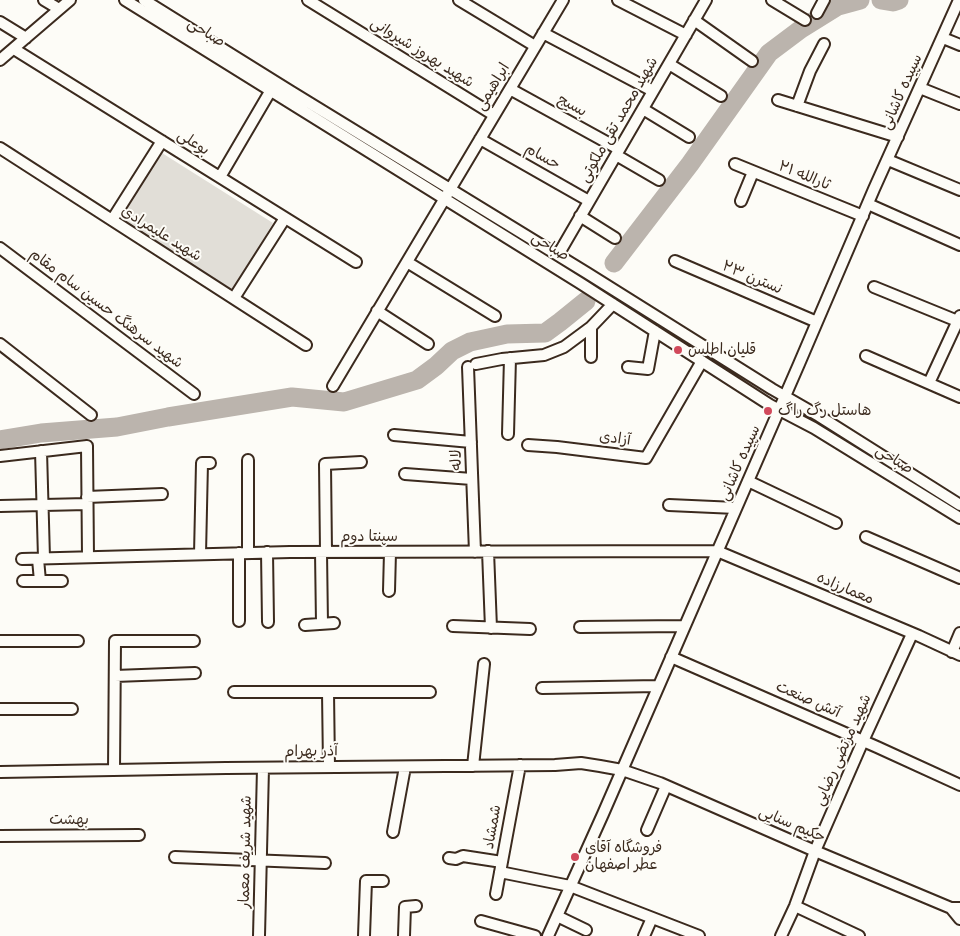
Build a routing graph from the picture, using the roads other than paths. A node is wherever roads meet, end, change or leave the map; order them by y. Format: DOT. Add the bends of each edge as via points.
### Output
graph roads {
  1 [pos="44,0"];
  2 [pos="70,0"];
  3 [pos="125,0"];
  4 [pos="144,0"];
  5 [pos="308,0"];
  6 [pos="459,0"];
  7 [pos="563,0"];
  8 [pos="618,0"];
  9 [pos="706,0"];
  10 [pos="772,0"];
  11 [pos="824,0"];
  12 [pos="959,1"];
  13 [pos="59,10"];
  14 [pos="817,13"];
  15 [pos="694,20"];
  16 [pos="805,20"];
  17 [pos="0,22"];
  18 [pos="543,33"];
  19 [pos="686,35"];
  20 [pos="26,38"];
  21 [pos="943,38"];
  22 [pos="824,44"];
  23 [pos="960,45"];
  24 [pos="535,46"];
  25 [pos="14,49"];
  26 [pos="0,60"];
  27 [pos="752,62"];
  28 [pos="669,64"];
  29 [pos="920,88"];
  30 [pos="510,89"];
  31 [pos="271,90"];
  32 [pos="653,91"];
  33 [pos="720,96"];
  34 [pos="778,100"];
  35 [pos="960,104"];
  36 [pos="797,106"];
  37 [pos="643,109"];
  38 [pos="494,115"];
  39 [pos="689,137"];
  40 [pos="898,137"];
  41 [pos="480,139"];
  42 [pos="162,141"];
  43 [pos="0,148"];
  44 [pos="618,152"];
  45 [pos="888,160"];
  46 [pos="734,164"];
  47 [pos="753,172"];
  48 [pos="220,177"];
  49 [pos="659,180"];
  50 [pos="450,189"];
  51 [pos="960,190"];
  52 [pos="445,199"];
  53 [pos="589,201"];
  54 [pos="741,201"];
  55 [pos="868,204"];
  56 [pos="580,216"];
  57 [pos="863,216"];
  58 [pos="285,218"];
  59 [pos="112,220"];
  60 [pos="615,238"];
  61 [pos="960,245"];
  62 [pos="0,248"];
  63 [pos="558,255"];
  64 [pos="675,261"];
  65 [pos="356,262"];
  66 [pos="407,262"];
  67 [pos="874,287"];
  68 [pos="234,298"];
  69 [pos="613,304"];
  70 [pos="378,311"];
  71 [pos="495,316"];
  72 [pos="959,319"];
  73 [pos="818,322"];
  74 [pos="591,327"];
  75 [pos="655,331"];
  76 [pos="0,344"];
  77 [pos="428,344"];
  78 [pos="306,345"];
  79 [pos="866,356"];
  80 [pos="590,357"];
  81 [pos="510,358"];
  82 [pos="702,361"];
  83 [pos="628,367"];
  84 [pos="929,383"];
  85 [pos="333,386"];
  86 [pos="194,394"];
  87 [pos="785,397"];
  88 [pos="960,397"];
  89 [pos="780,410"];
  90 [pos="91,415"];
  91 [pos="508,434"];
  92 [pos="394,436"];
  93 [pos="471,442"];
  94 [pos="528,445"];
  95 [pos="41,451"];
  96 [pos="0,456"];
  97 [pos="248,460"];
  98 [pos="362,462"];
  99 [pos="210,463"];
  100 [pos="405,474"];
  101 [pos="472,479"];
  102 [pos="748,481"];
  103 [pos="162,494"];
  104 [pos="87,500"];
  105 [pos="43,504"];
  106 [pos="669,505"];
  107 [pos="960,505"];
  108 [pos="0,506"];
  109 [pos="736,508"];
  110 [pos="960,518"];
  111 [pos="836,523"];
  112 [pos="866,537"];
  113 [pos="717,551"];
  114 [pos="267,552"];
  115 [pos="323,552"];
  116 [pos="390,552"];
  117 [pos="475,552"];
  118 [pos="488,552"];
  119 [pos="244,553"];
  120 [pos="200,554"];
  121 [pos="88,557"];
  122 [pos="41,558"];
  123 [pos="22,559"];
  124 [pos="960,578"];
  125 [pos="23,581"];
  126 [pos="40,581"];
  127 [pos="62,581"];
  128 [pos="389,591"];
  129 [pos="239,621"];
  130 [pos="268,622"];
  131 [pos="334,623"];
  132 [pos="322,624"];
  133 [pos="305,625"];
  134 [pos="453,626"];
  135 [pos="684,626"];
  136 [pos="580,627"];
  137 [pos="491,628"];
  138 [pos="530,629"];
  139 [pos="960,633"];
  140 [pos="912,634"];
  141 [pos="0,641"];
  142 [pos="78,641"];
  143 [pos="194,641"];
  144 [pos="956,654"];
  145 [pos="671,657"];
  146 [pos="484,664"];
  147 [pos="195,673"];
  148 [pos="115,676"];
  149 [pos="658,686"];
  150 [pos="542,688"];
  151 [pos="234,692"];
  152 [pos="328,692"];
  153 [pos="430,692"];
  154 [pos="0,709"];
  155 [pos="72,709"];
  156 [pos="862,741"];
  157 [pos="520,765"];
  158 [pos="473,766"];
  159 [pos="329,767"];
  160 [pos="406,767"];
  161 [pos="263,768"];
  162 [pos="114,770"];
  163 [pos="622,770"];
  164 [pos="0,772"];
  165 [pos="960,785"];
  166 [pos="666,786"];
  167 [pos="647,830"];
  168 [pos="393,832"];
  169 [pos="138,835"];
  170 [pos="0,836"];
  171 [pos="815,851"];
  172 [pos="175,857"];
  173 [pos="449,858"];
  174 [pos="261,861"];
  175 [pos="325,863"];
  176 [pos="501,867"];
  177 [pos="383,882"];
  178 [pos="570,886"];
  179 [pos="496,894"];
  180 [pos="416,906"];
  181 [pos="795,906"];
  182 [pos="955,908"];
  183 [pos="557,916"];
  184 [pos="652,918"];
  185 [pos="960,919"];
  186 [pos="481,921"];
  187 [pos="586,930"];
  188 [pos="259,936"];
  189 [pos="364,936"];
  190 [pos="404,936"];
  191 [pos="535,936"];
  192 [pos="548,936"];
  193 [pos="644,936"];
  194 [pos="699,936"];
  195 [pos="781,936"];
  196 [pos="859,936"];
  1 -- 13 [label="street"];
  2 -- 13 [label="street"];
  3 -- 31 [label="street, صباحی"];
  4 -- 50 [label="street, صباحی"];
  5 -- 38 [label="street, شهید بهروز شیروانی"];
  6 -- 24 [label="street"];
  7 -- 18 [label="street, ابراهیمی"];
  8 -- 19 [label="street"];
  9 -- 15 [label="street, شهید محمد تقی ملکوتی"];
  10 -- 16 [label="street"];
  11 -- 14 [label="street"];
  12 -- 21 [label="street, سپیده کاشانی"];
  13 -- 20 [label="street"];
  15 -- 19 [label="street, شهید محمد تقی ملکوتی"];
  15 -- 27 [label="street"];
  17 -- 20 [label="street"];
  18 -- 24 [label="street, ابراهیمی"];
  18 -- 32 [label="street"];
  19 -- 28 [label="street, شهید محمد تقی ملکوتی"];
  20 -- 25 [label="street"];
  21 -- 23 [label="street"];
  21 -- 29 [label="street, سپیده کاشانی"];
  22 -- 36 [label="street"];
  24 -- 30 [label="street, ابراهیمی"];
  25 -- 26 [label="street"];
  25 -- 42 [label="street, بوعلی"];
  28 -- 32 [label="street, شهید محمد تقی ملکوتی"];
  28 -- 33 [label="street"];
  29 -- 35 [label="street"];
  29 -- 40 [label="street, سپیده کاشانی"];
  30 -- 38 [label="street, ابراهیمی"];
  30 -- 44 [label="street, بسیج"];
  31 -- 48 [label="street"];
  31 -- 52 [label="street, صباحی"];
  32 -- 37 [label="street, شهید محمد تقی ملکوتی"];
  34 -- 36 [label="street"];
  36 -- 40 [label="street"];
  37 -- 39 [label="street"];
  37 -- 44 [label="street, شهید محمد تقی ملکوتی"];
  38 -- 41 [label="street, ابراهیمی"];
  40 -- 45 [label="street, سپیده کاشانی"];
  41 -- 50 [label="street, ابراهیمی"];
  41 -- 53 [label="street, حسام"];
  42 -- 48 [label="street, بوعلی"];
  42 -- 59 [label="street"];
  43 -- 59 [label="street, شهید علیمرادی"];
  44 -- 49 [label="street, بسیج"];
  44 -- 53 [label="street, شهید محمد تقی ملکوتی"];
  45 -- 51 [label="street"];
  45 -- 55 [label="street, سپیده کاشانی"];
  46 -- 47 [label="street, ثارالله ۲۱"];
  47 -- 54 [label="street"];
  47 -- 57 [label="street, ثارالله ۲۱"];
  48 -- 58 [label="street, بوعلی"];
  50 -- 52 [label="street, ابراهیمی"];
  50 -- 63 [label="street, صباحی"];
  52 -- 66 [label="street, ابراهیمی"];
  52 -- 69 [label="street, صباحی"];
  53 -- 56 [label="street, شهید محمد تقی ملکوتی"];
  55 -- 57 [label="street, سپیده کاشانی"];
  55 -- 61 [label="street"];
  56 -- 60 [label="street"];
  56 -- 63 [label="street, شهید محمد تقی ملکوتی"];
  57 -- 73 [label="street, سپیده کاشانی"];
  58 -- 65 [label="street, بوعلی"];
  58 -- 68 [label="street"];
  59 -- 68 [label="street, شهید علیمرادی"];
  62 -- 86 [label="street, شهید سرهنگ حسین سام مقام"];
  63 -- 87 [label="street, صباحی"];
  64 -- 73 [label="street, نسترن ۲۳"];
  66 -- 70 [label="street, ابراهیمی"];
  66 -- 71 [label="street"];
  67 -- 72 [label="street"];
  68 -- 78 [label="street, شهید علیمرادی"];
  69 -- 74 [label="street"];
  69 -- 75 [label="street, صباحی"];
  70 -- 77 [label="street"];
  70 -- 85 [label="street, ابراهیمی"];
  72 -- 84 [label="street"];
  73 -- 87 [label="street, سپیده کاشانی"];
  74 -- 80 [label="street"];
  74 -- 81 [label="street" via="564,347 544,355"];
  75 -- 82 [label="street, صباحی"];
  75 -- 83 [label="street" via="648,370"];
  76 -- 90 [label="street"];
  79 -- 84 [label="street"];
  81 -- 91 [label="street"];
  81 -- 93 [label="street, لاله" via="472,366"];
  82 -- 89 [label="street, صباحی"];
  82 -- 94 [label="street, آزادی" via="646,458"];
  84 -- 88 [label="street"];
  87 -- 89 [label="street, سپیده کاشانی"];
  87 -- 107 [label="street, صباحی"];
  89 -- 102 [label="street, سپیده کاشانی"];
  89 -- 110 [label="street, صباحی"];
  92 -- 93 [label="street"];
  93 -- 101 [label="street, لاله"];
  95 -- 96 [label="street"];
  95 -- 104 [label="street" via="87,446"];
  95 -- 105 [label="street"];
  97 -- 119 [label="street"];
  98 -- 115 [label="street" via="325,464"];
  99 -- 120 [label="street" via="202,463"];
  100 -- 101 [label="street"];
  101 -- 117 [label="street, لاله"];
  102 -- 109 [label="street, سپیده کاشانی"];
  102 -- 111 [label="street"];
  103 -- 104 [label="street"];
  104 -- 105 [label="street"];
  104 -- 121 [label="street"];
  105 -- 108 [label="street"];
  105 -- 122 [label="street"];
  106 -- 109 [label="street"];
  109 -- 113 [label="street, سپیده کاشانی"];
  112 -- 124 [label="street"];
  113 -- 118 [label="street, سپنتا دوم"];
  113 -- 135 [label="street, سپیده کاشانی"];
  113 -- 140 [label="street, معمارزاده"];
  114 -- 115 [label="street, سپنتا دوم"];
  114 -- 119 [label="street, سپنتا دوم"];
  114 -- 130 [label="street"];
  115 -- 116 [label="street, سپنتا دوم"];
  115 -- 132 [label="street"];
  116 -- 117 [label="street, سپنتا دوم"];
  116 -- 128 [label="street"];
  117 -- 118 [label="street, سپنتا دوم"];
  118 -- 137 [label="street"];
  119 -- 120 [label="street, سپنتا دوم"];
  119 -- 129 [label="street"];
  120 -- 121 [label="street, سپنتا دوم"];
  121 -- 122 [label="street, سپنتا دوم"];
  122 -- 123 [label="street, سپنتا دوم"];
  122 -- 126 [label="street"];
  125 -- 126 [label="street"];
  126 -- 127 [label="street"];
  131 -- 132 [label="street"];
  132 -- 133 [label="street"];
  134 -- 137 [label="street"];
  135 -- 136 [label="street"];
  135 -- 145 [label="street, سپیده کاشانی"];
  137 -- 138 [label="street"];
  139 -- 144 [label="street"];
  140 -- 144 [label="street, معمارزاده"];
  140 -- 156 [label="street, شهید مرتضی رضایی"];
  141 -- 142 [label="street"];
  143 -- 148 [label="street" via="115,641"];
  145 -- 149 [label="street, سپیده کاشانی"];
  145 -- 156 [label="street, آتش صنعت"];
  146 -- 158 [label="street"];
  147 -- 148 [label="street"];
  148 -- 162 [label="street"];
  149 -- 150 [label="street"];
  149 -- 163 [label="street, سپیده کاشانی"];
  151 -- 152 [label="street"];
  152 -- 153 [label="street"];
  152 -- 159 [label="street"];
  154 -- 155 [label="street"];
  156 -- 165 [label="street, آتش صنعت"];
  156 -- 171 [label="street, شهید مرتضی رضایی"];
  157 -- 158 [label="street, آذر بهرام"];
  157 -- 163 [label="street, آذر بهرام" via="582,763"];
  157 -- 176 [label="street, شمشاد"];
  158 -- 160 [label="street, آذر بهرام"];
  159 -- 160 [label="street, آذر بهرام"];
  159 -- 161 [label="street, آذر بهرام"];
  160 -- 168 [label="street"];
  161 -- 162 [label="street, آذر بهرام"];
  161 -- 174 [label="street, شهید شریف معمار"];
  162 -- 164 [label="street, آذر بهرام"];
  163 -- 166 [label="street, حکیم سنایی"];
  163 -- 178 [label="street, سپیده کاشانی"];
  166 -- 167 [label="street"];
  166 -- 171 [label="street, حکیم سنایی"];
  169 -- 170 [label="street, بهشت"];
  171 -- 181 [label="street, شهید مرتضی رضایی"];
  171 -- 182 [label="street, حکیم سنایی"];
  172 -- 174 [label="street"];
  173 -- 176 [label="street" via="463,856"];
  174 -- 175 [label="street"];
  174 -- 188 [label="street, شهید شریف معمار"];
  176 -- 178 [label="street"];
  176 -- 179 [label="street, شمشاد"];
  177 -- 189 [label="street" via="366,881"];
  178 -- 183 [label="street, سپیده کاشانی"];
  178 -- 184 [label="street"];
  180 -- 190 [label="street" via="405,907"];
  181 -- 195 [label="street, شهید مرتضی رضایی"];
  181 -- 196 [label="street"];
  182 -- 185 [label="street"];
  183 -- 187 [label="street"];
  183 -- 192 [label="street, سپیده کاشانی"];
  184 -- 193 [label="street"];
  184 -- 194 [label="street"];
  186 -- 191 [label="street"];
}
